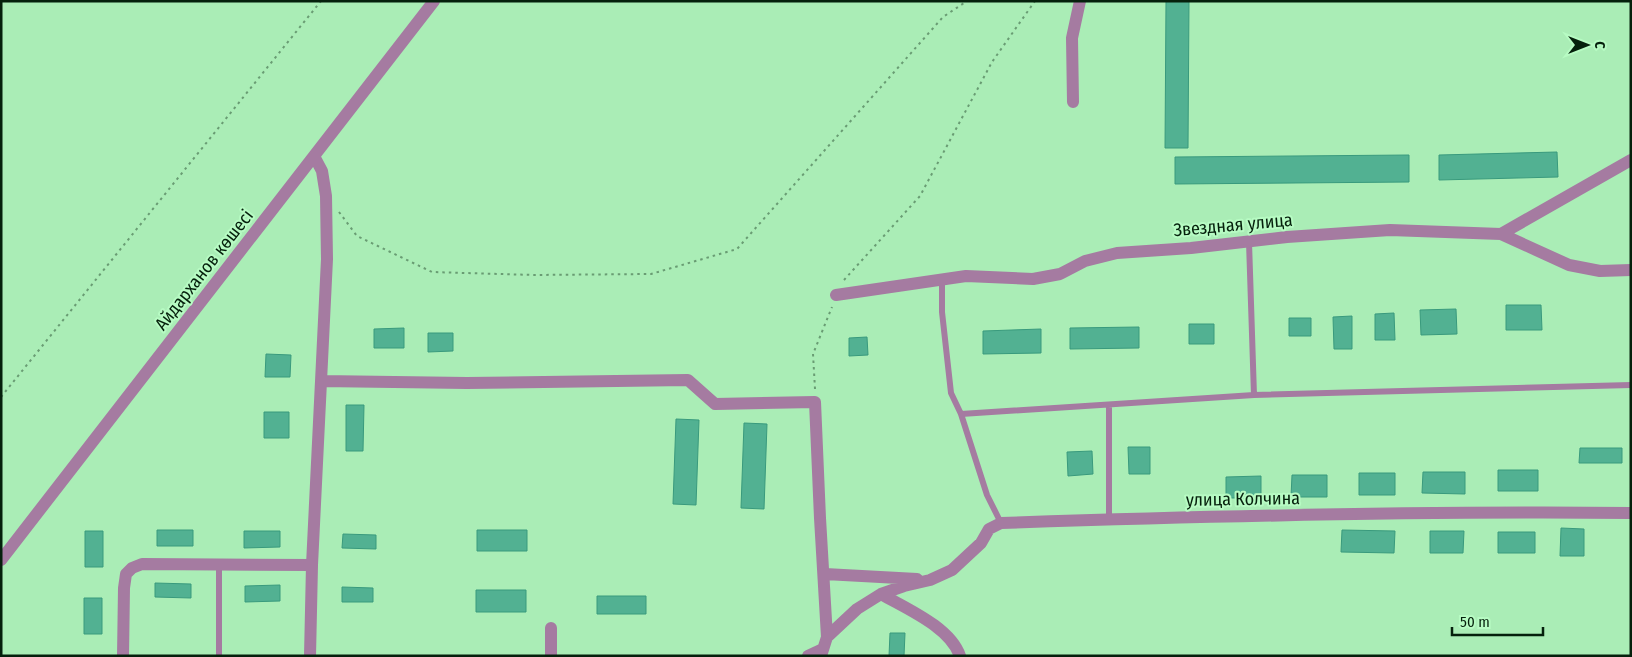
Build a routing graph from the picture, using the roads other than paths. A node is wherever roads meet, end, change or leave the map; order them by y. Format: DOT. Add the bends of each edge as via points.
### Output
graph roads {
  1 [pos="434,1"];
  2 [pos="1080,1"];
  3 [pos="1073,102"];
  4 [pos="314,156"];
  5 [pos="1631,160"];
  6 [pos="1501,234"];
  7 [pos="1249,242"];
  8 [pos="1631,270"];
  9 [pos="942,279"];
  10 [pos="836,295"];
  11 [pos="321,381"];
  12 [pos="1631,385"];
  13 [pos="1254,395"];
  14 [pos="1109,405"];
  15 [pos="961,414"];
  16 [pos="1631,513"];
  17 [pos="1109,519"];
  18 [pos="1001,523"];
  19 [pos="1,560"];
  20 [pos="219,565"];
  21 [pos="312,565"];
  22 [pos="824,574"];
  23 [pos="930,580"];
  24 [pos="881,594"];
  25 [pos="551,628"];
  26 [pos="824,647"];
  27 [pos="123,656"];
  28 [pos="219,656"];
  29 [pos="310,656"];
  30 [pos="551,656"];
  31 [pos="808,656"];
  32 [pos="960,656"];
  1 -- 4 [label="street, Айдарханов көшесі"];
  2 -- 3 [label="street" via="1072,38"];
  4 -- 11 [label="street" via="322,171 326,196 327,259"];
  4 -- 19 [label="street, Айдарханов көшесі"];
  5 -- 6 [label="street"];
  6 -- 7 [label="street, Звездная улица" via="1390,230"];
  6 -- 8 [label="street, Звездная улица" via="1569,265 1600,271"];
  7 -- 9 [label="street, Звездная улица" via="1117,253 1085,261 1060,274 1033,279 966,276"];
  7 -- 13 [label="lane"];
  9 -- 10 [label="street, Звездная улица"];
  9 -- 15 [label="lane" via="942,312 951,393"];
  11 -- 21 [label="street"];
  11 -- 22 [label="street" via="688,380 716,404 816,402"];
  12 -- 13 [label="lane"];
  13 -- 14 [label="lane"];
  14 -- 15 [label="lane"];
  14 -- 17 [label="lane"];
  15 -- 18 [label="lane" via="987,495"];
  16 -- 17 [label="street, улица Колчина" via="1388,513"];
  17 -- 18 [label="street, улица Колчина"];
  18 -- 23 [label="street" via="989,529 981,543 952,570"];
  20 -- 21 [label="street"];
  20 -- 27 [label="street" via="142,564 132,568 126,574 124,588"];
  20 -- 28 [label="lane"];
  21 -- 29 [label="street"];
  22 -- 23 [label="street"];
  22 -- 26 [label="street"];
  23 -- 24 [label="street"];
  24 -- 26 [label="street" via="856,609"];
  24 -- 32 [label="street" via="946,634"];
  25 -- 30 [label="street"];
  26 -- 31 [label="street"];
}
